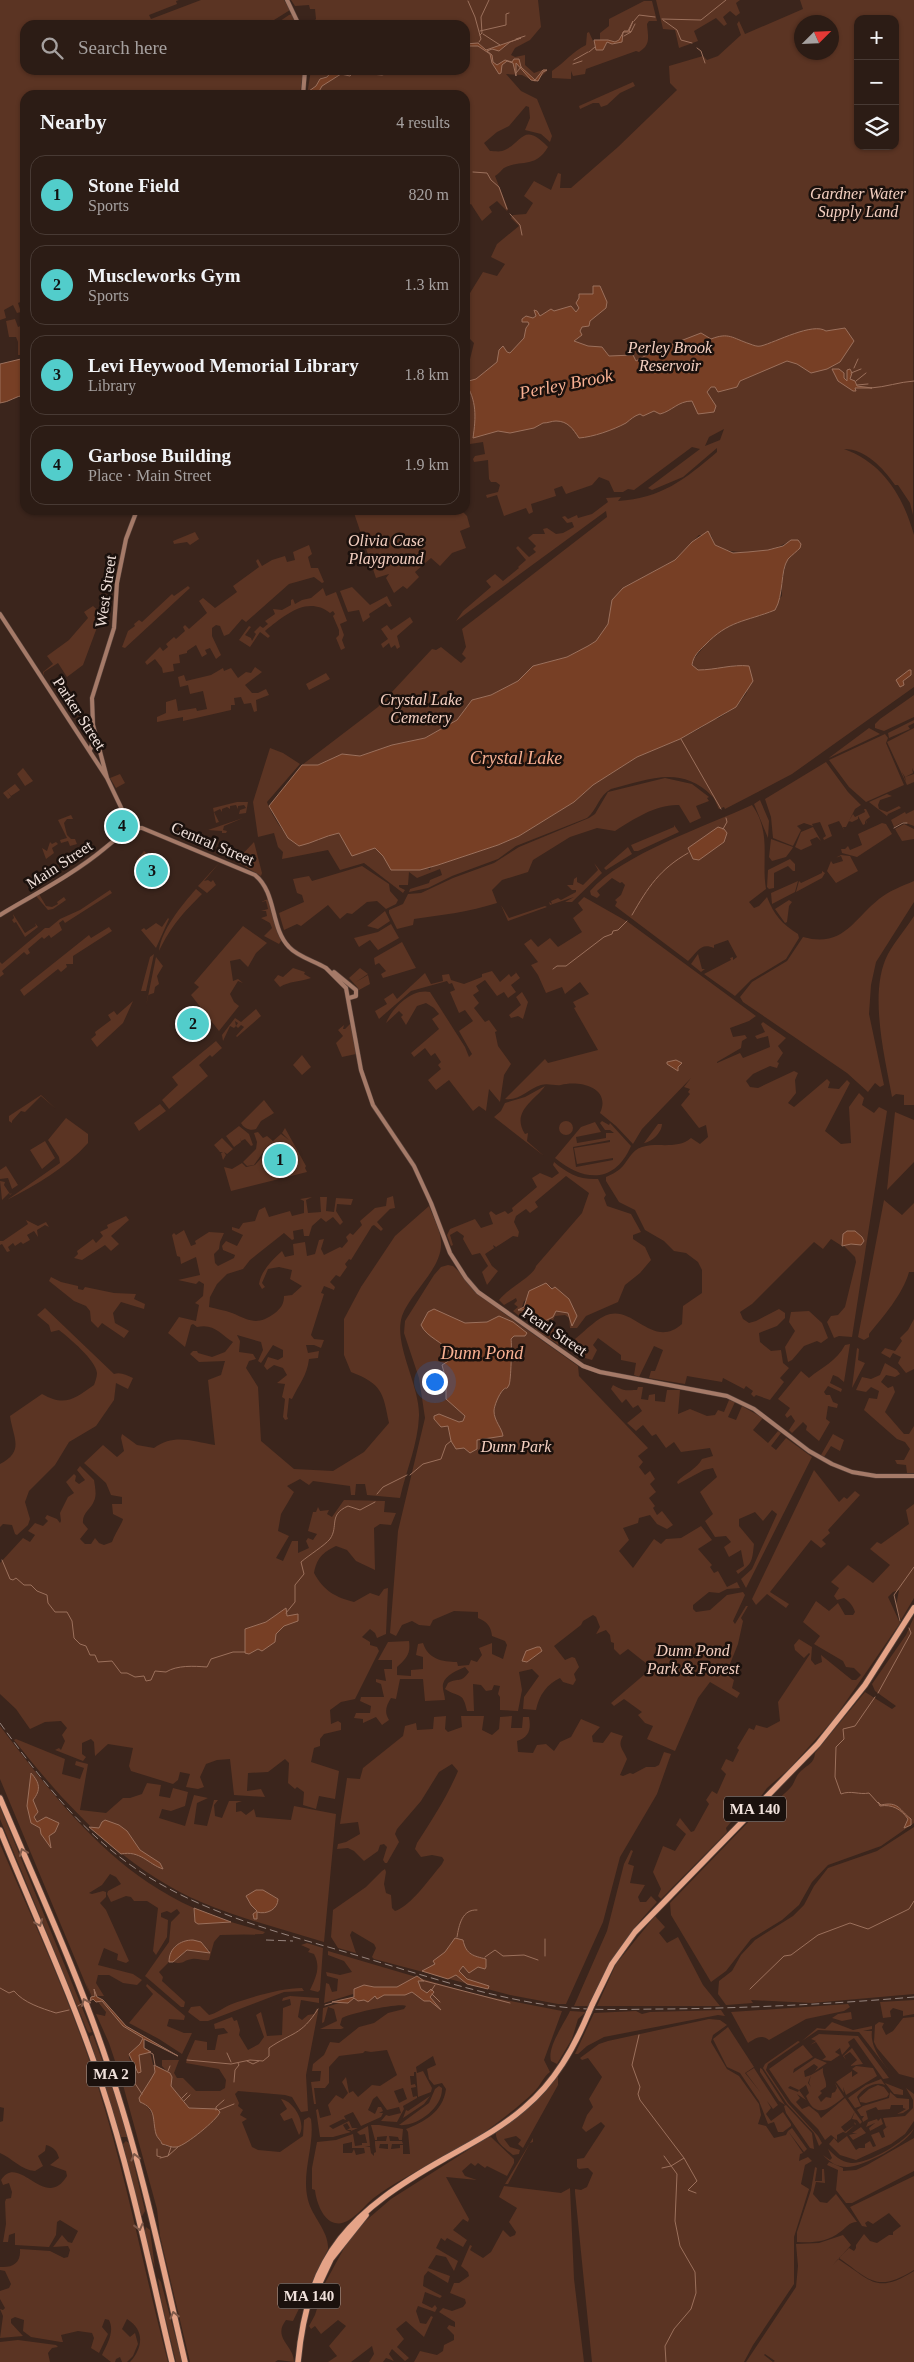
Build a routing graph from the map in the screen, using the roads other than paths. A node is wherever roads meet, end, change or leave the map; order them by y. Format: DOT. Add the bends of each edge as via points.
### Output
graph roads {
  1 [pos="287,0"];
  2 [pos="297,20"];
  3 [pos="305,75"];
  4 [pos="303,90"];
  5 [pos="136,515"];
  6 [pos="0,614"];
  7 [pos="96,734"];
  8 [pos="98,742"];
  9 [pos="92,743"];
  10 [pos="87,744"];
  11 [pos="91,752"];
  12 [pos="101,754"];
  13 [pos="94,757"];
  14 [pos="107,778"];
  15 [pos="130,830"];
  16 [pos="0,915"];
  17 [pos="326,968"];
  18 [pos="352,987"];
  19 [pos="346,990"];
  20 [pos="351,998"];
  21 [pos="914,1476"];
  22 [pos="914,1608"];
  23 [pos="0,1798"];
  24 [pos="0,1830"];
  25 [pos="172,2362"];
  26 [pos="185,2362"];
  27 [pos="299,2362"];
  1 -- 2 [label="main road"];
  3 -- 4 [label="main road"];
  5 -- 7 [label="main road, West Street" via="127,534 118,574 112,636 92,697"];
  6 -- 10 [label="main road, Parker Street"];
  7 -- 8 [label="main road, West Street"];
  7 -- 9 [label="main road"];
  8 -- 9 [label="main road"];
  8 -- 12 [label="main road, West Street"];
  9 -- 10 [label="main road"];
  9 -- 11 [label="main road"];
  10 -- 11 [label="main road, Parker Street"];
  11 -- 13 [label="main road, Parker Street"];
  12 -- 13 [label="main road" via="98,759"];
  12 -- 14 [label="main road, West Street"];
  13 -- 14 [label="main road, Parker Street"];
  14 -- 15 [label="main road, Parker Street"];
  15 -- 16 [label="main road, Main Street" via="84,865"];
  15 -- 17 [label="main road, Central Street" via="139,827 150,830 255,874 267,891 287,946"];
  17 -- 18 [label="main road"];
  17 -- 19 [label="main road"];
  18 -- 19 [label="main road"];
  18 -- 20 [label="main road, Pearl Street" via="357,991"];
  19 -- 20 [label="main road"];
  20 -- 21 [label="main road, Pearl Street" via="360,1067 371,1102 414,1166 451,1255 478,1292 584,1366 600,1372 727,1396 754,1409 809,1451 836,1466 876,1476"];
  22 -- 27 [label="highway, MA 140" via="868,1680 818,1744 635,1932 612,1964 566,2058 537,2096 510,2120 422,2173 373,2208 348,2236 331,2259 309,2308"];
  26 -- 23 [label="highway, MA 2, one-way" via="112,2077 90,2014"];
  24 -- 25 [label="highway, MA 2, one-way" via="102,2085"];
}
